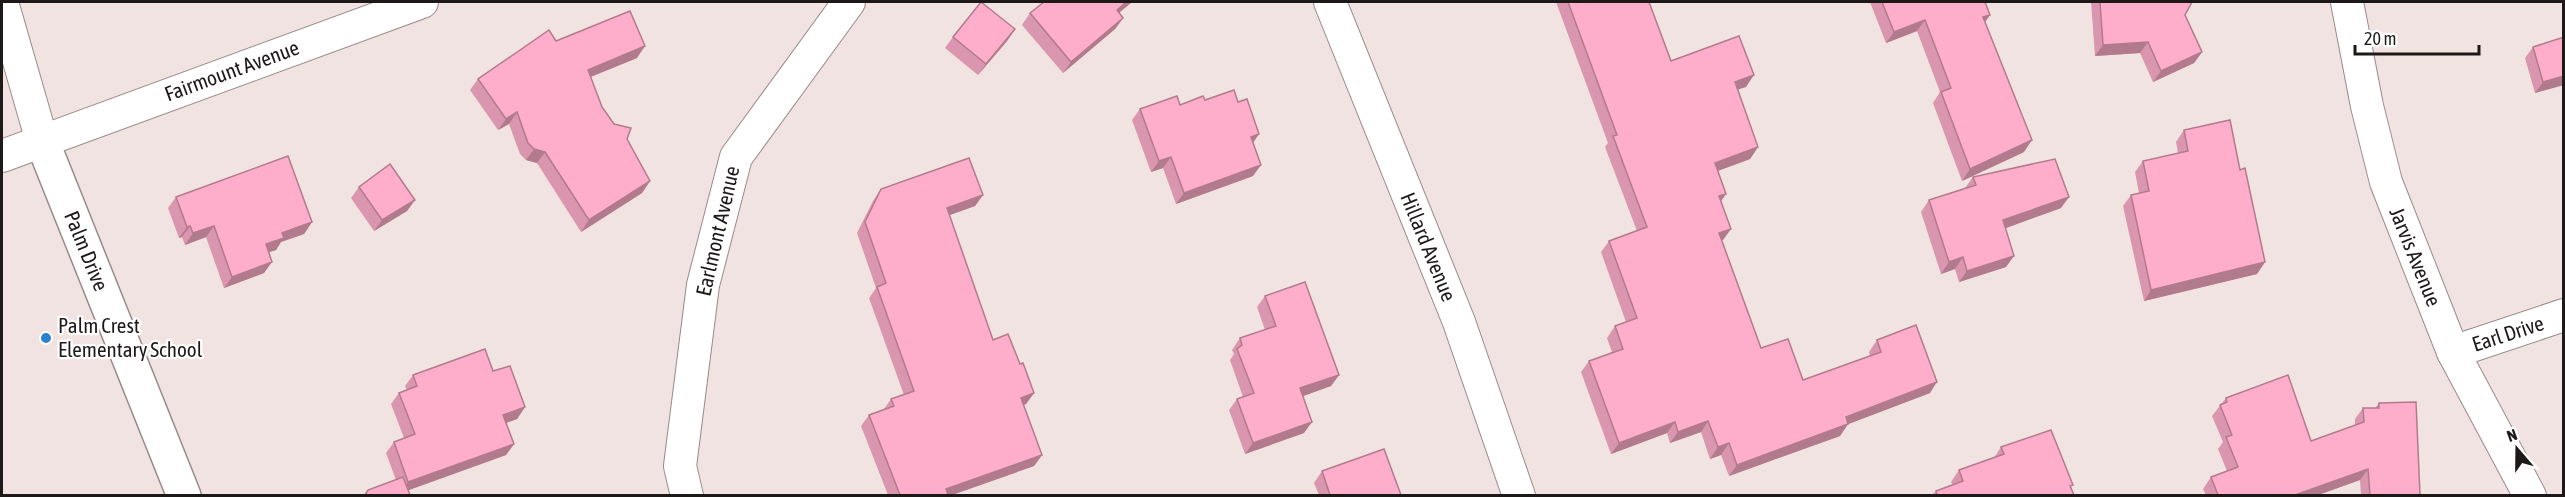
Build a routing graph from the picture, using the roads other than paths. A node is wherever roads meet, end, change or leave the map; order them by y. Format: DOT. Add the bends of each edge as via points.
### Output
graph roads {
  1 [pos="2,2"];
  2 [pos="422,2"];
  3 [pos="849,2"];
  4 [pos="1330,2"];
  5 [pos="2347,2"];
  6 [pos="42,141"];
  7 [pos="2,156"];
  8 [pos="2564,315"];
  9 [pos="2453,352"];
  10 [pos="184,495"];
  11 [pos="687,495"];
  12 [pos="1519,495"];
  13 [pos="2530,495"];
  1 -- 6 [label="street, Palm Drive"];
  2 -- 6 [label="street, Fairmount Avenue"];
  3 -- 11 [label="street, Earlmont Avenue" via="736,157 703,285 680,466"];
  4 -- 12 [label="street, Hillard Avenue" via="1458,322"];
  5 -- 9 [label="street, Jarvis Avenue" via="2386,182"];
  6 -- 7 [label="street, Fairmount Avenue"];
  6 -- 10 [label="street, Palm Drive"];
  8 -- 9 [label="street, Earl Drive"];
  9 -- 13 [label="street, Jarvis Avenue"];
}
